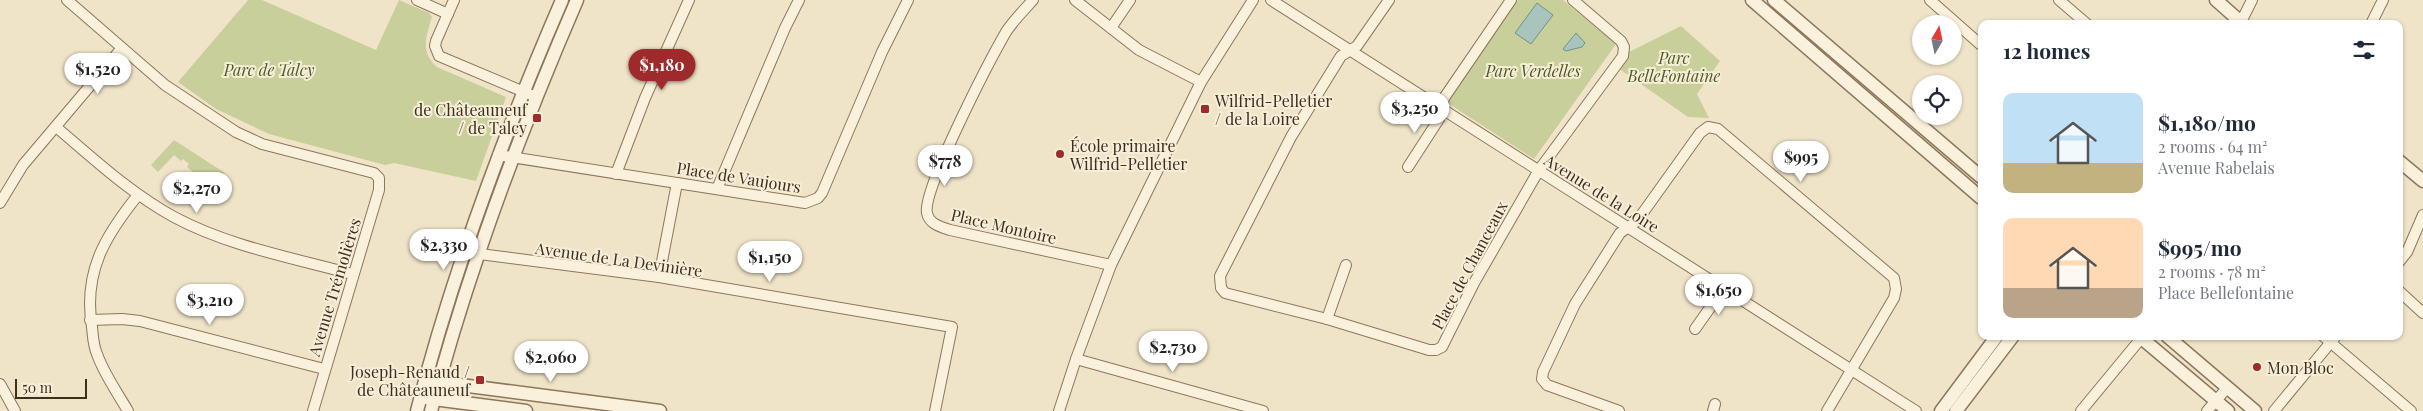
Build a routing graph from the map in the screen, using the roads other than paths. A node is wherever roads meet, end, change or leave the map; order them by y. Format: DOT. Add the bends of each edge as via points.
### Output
graph roads {
  1 [pos="67,0"];
  2 [pos="418,0"];
  3 [pos="454,0"];
  4 [pos="562,0"];
  5 [pos="577,0"];
  6 [pos="689,0"];
  7 [pos="799,0"];
  8 [pos="908,0"];
  9 [pos="1033,0"];
  10 [pos="1075,0"];
  11 [pos="1130,0"];
  12 [pos="1252,0"];
  13 [pos="1271,0"];
  14 [pos="1389,0"];
  15 [pos="1511,0"];
  16 [pos="1573,0"];
  17 [pos="1752,0"];
  18 [pos="1774,0"];
  19 [pos="1930,0"];
  20 [pos="2059,0"];
  21 [pos="2216,0"];
  22 [pos="2252,0"];
  23 [pos="2383,0"];
  24 [pos="448,14"];
  25 [pos="2082,20"];
  26 [pos="2238,20"];
  27 [pos="2242,20"];
  28 [pos="2373,20"];
  29 [pos="1112,28"];
  30 [pos="1978,42"];
  31 [pos="122,48"];
  32 [pos="1350,50"];
  33 [pos="1201,82"];
  34 [pos="523,92"];
  35 [pos="536,97"];
  36 [pos="1442,109"];
  37 [pos="56,127"];
  38 [pos="498,156"];
  39 [pos="512,158"];
  40 [pos="2403,164"];
  41 [pos="1408,167"];
  42 [pos="1539,170"];
  43 [pos="616,174"];
  44 [pos="1978,174"];
  45 [pos="2423,182"];
  46 [pos="677,183"];
  47 [pos="717,189"];
  48 [pos="138,195"];
  49 [pos="1978,195"];
  50 [pos="0,203"];
  51 [pos="2423,216"];
  52 [pos="1628,228"];
  53 [pos="464,252"];
  54 [pos="478,254"];
  55 [pos="2403,257"];
  56 [pos="1111,265"];
  57 [pos="1346,265"];
  58 [pos="352,274"];
  59 [pos="659,277"];
  60 [pos="1724,288"];
  61 [pos="2403,295"];
  62 [pos="2423,313"];
  63 [pos="1327,319"];
  64 [pos="90,320"];
  65 [pos="1695,329"];
  66 [pos="1994,340"];
  67 [pos="2010,340"];
  68 [pos="2139,340"];
  69 [pos="2145,340"];
  70 [pos="2172,340"];
  71 [pos="2328,340"];
  72 [pos="2332,340"];
  73 [pos="1076,359"];
  74 [pos="324,369"];
  75 [pos="1850,369"];
  76 [pos="425,381"];
  77 [pos="438,382"];
  78 [pos="0,384"];
  79 [pos="2228,388"];
  80 [pos="421,397"];
  81 [pos="2216,400"];
  82 [pos="433,405"];
  83 [pos="14,411"];
  84 [pos="128,411"];
  85 [pos="313,411"];
  86 [pos="417,411"];
  87 [pos="526,411"];
  88 [pos="660,411"];
  89 [pos="935,411"];
  90 [pos="1059,411"];
  91 [pos="1263,411"];
  92 [pos="1619,411"];
  93 [pos="1827,411"];
  94 [pos="1916,411"];
  95 [pos="1941,411"];
  96 [pos="1956,411"];
  97 [pos="2081,411"];
  98 [pos="2207,411"];
  99 [pos="2228,411"];
  100 [pos="2255,411"];
  101 [pos="2274,411"];
  102 [pos="2411,411"];
  1 -- 31 [label="street"];
  2 -- 24 [label="street"];
  3 -- 24 [label="street"];
  4 -- 34 [label="street"];
  5 -- 35 [label="street"];
  6 -- 43 [label="street" via="645,98"];
  7 -- 47 [label="street"];
  8 -- 47 [label="street, Place de Vaujours" via="818,198 805,203"];
  9 -- 56 [label="street, Place Montoire" via="1007,31 974,92 936,175 928,198 927,214 934,224 950,230"];
  10 -- 29 [label="street"];
  11 -- 29 [label="street"];
  12 -- 33 [label="street"];
  13 -- 32 [label="street, Avenue de la Loire"];
  14 -- 32 [label="street" via="1357,46"];
  15 -- 36 [label="street" via="1444,98"];
  16 -- 42 [label="street, Place de Chanceaux" via="1621,41 1623,56"];
  17 -- 49 [label="street"];
  18 -- 44 [label="street"];
  19 -- 30 [label="street"];
  20 -- 25 [label="street"];
  21 -- 26 [label="street"];
  22 -- 27 [label="street"];
  23 -- 28 [label="street"];
  24 -- 34 [label="street" via="435,46 439,56"];
  29 -- 33 [label="street" via="1139,50"];
  31 -- 37 [label="street"];
  31 -- 58 [label="street, Avenue Trémolières" via="174,93 236,132 262,144 376,174 381,184"];
  32 -- 36 [label="street, Avenue de la Loire"];
  32 -- 63 [label="street, Place de Chanceaux" via="1341,56 1291,137 1220,276 1225,293"];
  33 -- 56 [label="street"];
  34 -- 35 [label="street"];
  34 -- 38 [label="street"];
  35 -- 39 [label="street"];
  36 -- 41 [label="street"];
  36 -- 42 [label="street, Avenue de la Loire"];
  37 -- 48 [label="street"];
  37 -- 50 [label="street" via="23,165"];
  38 -- 39 [label="street, Place de Vaujours"];
  38 -- 53 [label="street"];
  39 -- 43 [label="street, Place de Vaujours"];
  39 -- 54 [label="street"];
  40 -- 45 [label="street"];
  42 -- 52 [label="street, Avenue de la Loire"];
  42 -- 63 [label="street, Place de Chanceaux" via="1474,282 1442,346 1430,350"];
  43 -- 46 [label="street, Place de Vaujours"];
  46 -- 47 [label="street, Place de Vaujours"];
  46 -- 59 [label="street"];
  48 -- 58 [label="street" via="175,218 212,233"];
  48 -- 64 [label="street" via="112,228 100,252 91,282"];
  51 -- 55 [label="street"];
  52 -- 60 [label="street, Avenue de la Loire"];
  52 -- 75 [label="street" via="1637,221 1700,133 1708,127 1718,129 1894,278 1894,298"];
  52 -- 92 [label="street" via="1620,233 1574,304 1542,379 1547,386"];
  53 -- 54 [label="street, Avenue de La Devinière"];
  53 -- 76 [label="street"];
  54 -- 59 [label="street, Avenue de La Devinière"];
  54 -- 77 [label="street"];
  56 -- 73 [label="street"];
  57 -- 63 [label="street"];
  58 -- 74 [label="street, Avenue Trémolières"];
  59 -- 89 [label="street, Avenue de La Devinière" via="952,327"];
  60 -- 65 [label="street"];
  60 -- 75 [label="street, Avenue de la Loire"];
  61 -- 62 [label="street"];
  64 -- 74 [label="street" via="140,321"];
  64 -- 84 [label="street" via="96,354"];
  66 -- 95 [label="street"];
  67 -- 96 [label="street"];
  68 -- 97 [label="street"];
  69 -- 81 [label="street"];
  70 -- 79 [label="street"];
  71 -- 101 [label="street"];
  72 -- 102 [label="street"];
  73 -- 90 [label="street"];
  73 -- 91 [label="street"];
  74 -- 85 [label="street, Avenue Trémolières"];
  75 -- 93 [label="street"];
  75 -- 94 [label="street, Avenue de la Loire"];
  76 -- 77 [label="street"];
  76 -- 80 [label="street"];
  77 -- 82 [label="street"];
  77 -- 88 [label="street"];
  78 -- 83 [label="street"];
  79 -- 81 [label="street"];
  79 -- 100 [label="street"];
  80 -- 82 [label="street"];
  80 -- 86 [label="street"];
  81 -- 98 [label="street"];
  81 -- 99 [label="street"];
  82 -- 87 [label="street"];
}
